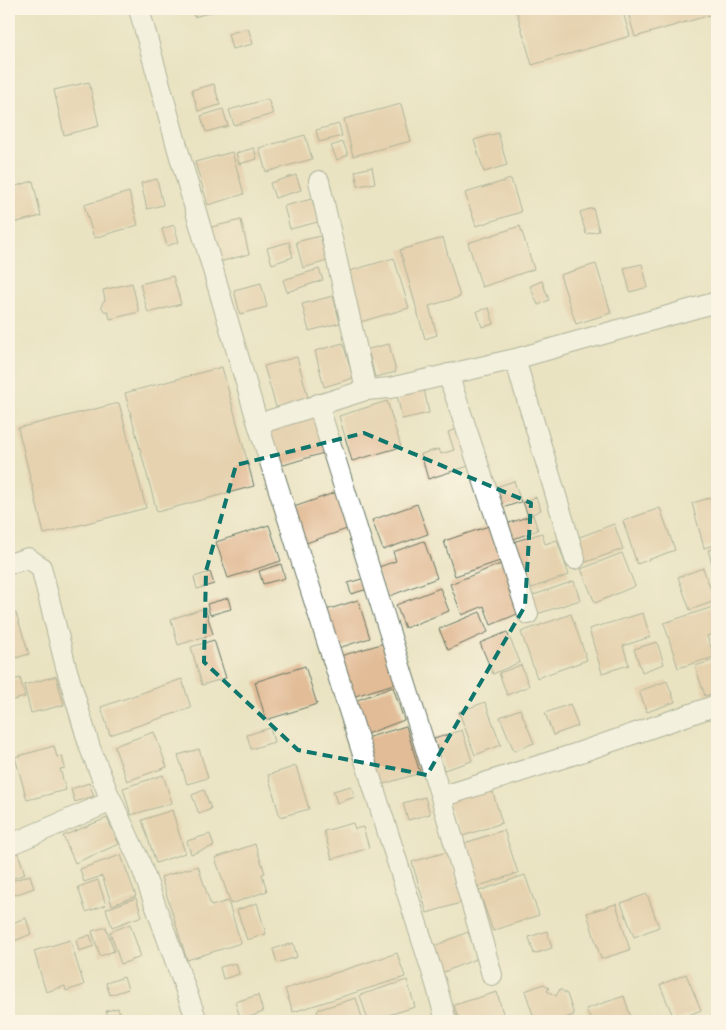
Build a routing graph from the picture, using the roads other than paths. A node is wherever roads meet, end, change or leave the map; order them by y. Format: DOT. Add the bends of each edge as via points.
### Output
graph roads {
  1 [pos="139,9"];
  2 [pos="319,181"];
  3 [pos="717,302"];
  4 [pos="515,359"];
  5 [pos="448,374"];
  6 [pos="366,390"];
  7 [pos="318,404"];
  8 [pos="258,424"];
  9 [pos="575,559"];
  10 [pos="9,564"];
  11 [pos="528,614"];
  12 [pos="717,705"];
  13 [pos="441,796"];
  14 [pos="112,801"];
  15 [pos="9,845"];
  16 [pos="492,975"];
  17 [pos="197,1021"];
  18 [pos="446,1021"];
  1 -- 8 [label="street"];
  2 -- 6 [label="street"];
  3 -- 4 [label="street"];
  4 -- 5 [label="street"];
  4 -- 9 [label="street"];
  5 -- 6 [label="street" via="390,388"];
  5 -- 11 [label="street"];
  6 -- 7 [label="street"];
  7 -- 8 [label="street"];
  7 -- 13 [label="street"];
  8 -- 18 [label="street"];
  10 -- 14 [label="street" via="28,558 41,567 87,739"];
  12 -- 13 [label="street"];
  13 -- 16 [label="street"];
  14 -- 15 [label="street"];
  14 -- 17 [label="street" via="139,860"];
}
